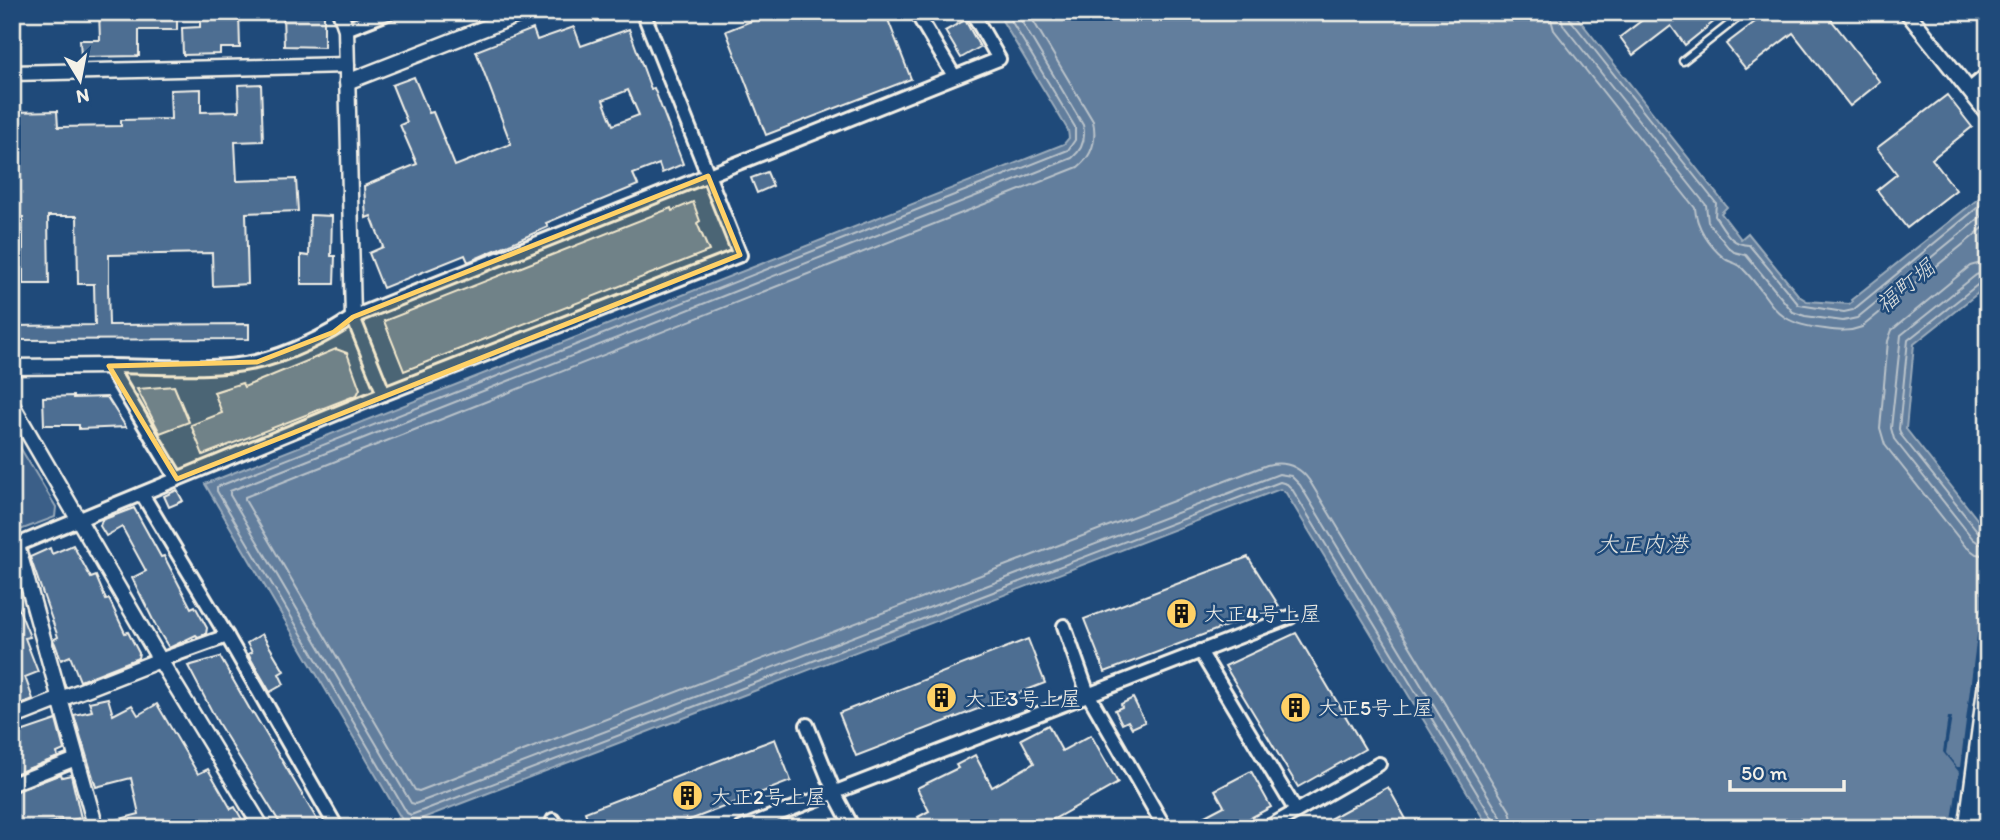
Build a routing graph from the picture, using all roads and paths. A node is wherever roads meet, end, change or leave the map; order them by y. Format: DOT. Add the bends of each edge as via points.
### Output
graph roads {
  1 [pos="340,12"];
  2 [pos="390,12"];
  3 [pos="526,12"];
  4 [pos="643,12"];
  5 [pos="916,12"];
  6 [pos="972,12"];
  7 [pos="1745,12"];
  8 [pos="1907,12"];
  9 [pos="346,29"];
  10 [pos="1683,61"];
  11 [pos="347,65"];
  12 [pos="12,73"];
  13 [pos="1988,75"];
  14 [pos="954,76"];
  15 [pos="347,82"];
  16 [pos="1969,90"];
  17 [pos="1988,114"];
  18 [pos="708,176"];
  19 [pos="353,317"];
  20 [pos="109,366"];
  21 [pos="12,367"];
  22 [pos="384,394"];
  23 [pos="12,405"];
  24 [pos="177,479"];
  25 [pos="142,494"];
  26 [pos="79,521"];
  27 [pos="15,546"];
  28 [pos="1290,617"];
  29 [pos="1064,626"];
  30 [pos="227,635"];
  31 [pos="1200,651"];
  32 [pos="160,660"];
  33 [pos="1988,686"];
  34 [pos="1088,694"];
  35 [pos="59,700"];
  36 [pos="12,718"];
  37 [pos="807,725"];
  38 [pos="76,759"];
  39 [pos="1379,764"];
  40 [pos="12,784"];
  41 [pos="835,794"];
  42 [pos="1296,811"];
  43 [pos="92,827"];
  44 [pos="262,828"];
  45 [pos="337,828"];
  46 [pos="742,828"];
  47 [pos="853,828"];
  48 [pos="1165,828"];
  49 [pos="1268,828"];
  50 [pos="1969,828"];
  1 -- 9 [label="street"];
  2 -- 9 [label="street"];
  3 -- 15 [label="street"];
  4 -- 18 [label="street"];
  5 -- 14 [label="street"];
  6 -- 14 [label="street" via="999,59"];
  7 -- 10 [label="lane"];
  8 -- 16 [label="street"];
  9 -- 11 [label="street"];
  11 -- 12 [label="street"];
  11 -- 15 [label="street"];
  13 -- 16 [label="street"];
  14 -- 18 [label="street"];
  15 -- 19 [label="street"];
  16 -- 17 [label="street"];
  18 -- 19 [label="street"];
  18 -- 22 [label="street" via="740,255"];
  19 -- 20 [label="street" via="334,331 257,362"];
  19 -- 22 [label="street"];
  20 -- 21 [label="street"];
  20 -- 24 [label="street"];
  22 -- 24 [label="street"];
  23 -- 26 [label="street"];
  24 -- 25 [label="street"];
  25 -- 26 [label="street"];
  25 -- 30 [label="street"];
  26 -- 27 [label="street"];
  26 -- 32 [label="street"];
  27 -- 35 [label="street"];
  28 -- 31 [label="street"];
  29 -- 34 [label="street"];
  30 -- 32 [label="street"];
  30 -- 45 [label="street"];
  31 -- 34 [label="street"];
  31 -- 42 [label="street"];
  32 -- 35 [label="street"];
  32 -- 44 [label="street"];
  33 -- 50 [label="main road"];
  34 -- 41 [label="street"];
  34 -- 48 [label="street"];
  35 -- 36 [label="street"];
  35 -- 38 [label="street"];
  37 -- 41 [label="street"];
  38 -- 40 [label="street"];
  38 -- 43 [label="street"];
  39 -- 42 [label="street"];
  41 -- 46 [label="street"];
  41 -- 47 [label="street"];
  42 -- 49 [label="street"];
}
